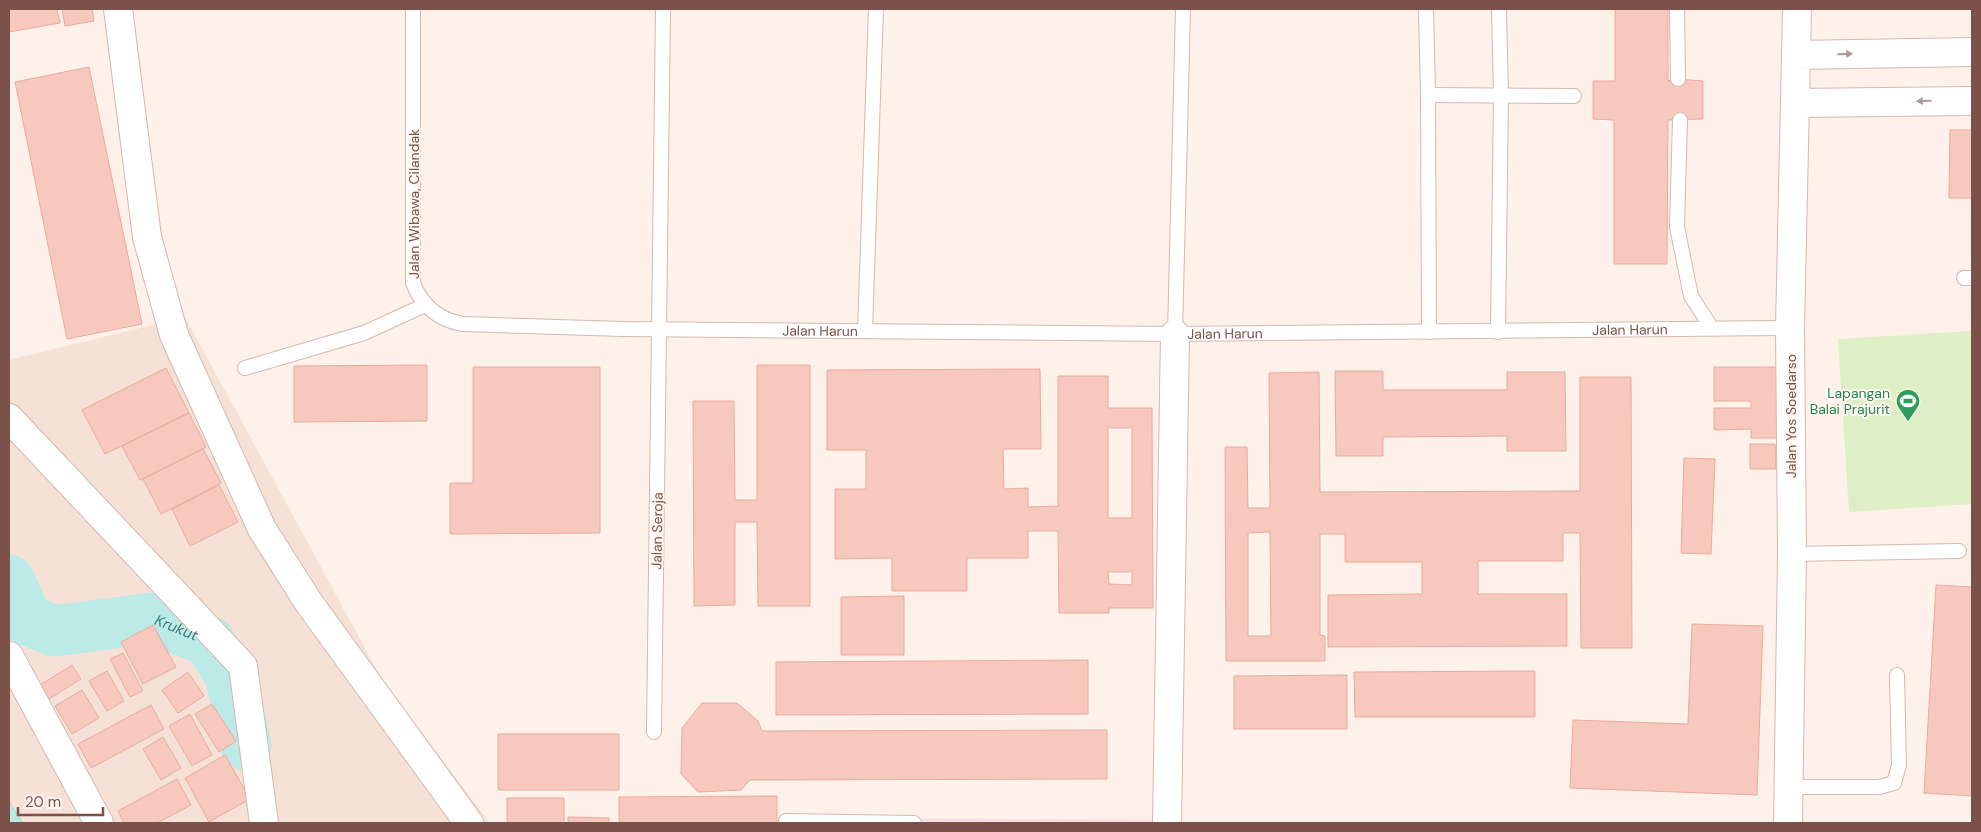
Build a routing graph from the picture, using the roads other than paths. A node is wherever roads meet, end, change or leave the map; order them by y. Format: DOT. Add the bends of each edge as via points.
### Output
graph roads {
  1 [pos="118,9"];
  2 [pos="413,9"];
  3 [pos="663,9"];
  4 [pos="876,9"];
  5 [pos="1183,9"];
  6 [pos="1426,9"];
  7 [pos="1499,9"];
  8 [pos="1678,9"];
  9 [pos="1797,9"];
  10 [pos="1972,52"];
  11 [pos="1796,55"];
  12 [pos="1678,79"];
  13 [pos="1428,95"];
  14 [pos="1501,96"];
  15 [pos="1574,96"];
  16 [pos="1972,101"];
  17 [pos="1796,103"];
  18 [pos="1680,120"];
  19 [pos="425,305"];
  20 [pos="1711,328"];
  21 [pos="1790,328"];
  22 [pos="660,329"];
  23 [pos="866,331"];
  24 [pos="1429,332"];
  25 [pos="1498,332"];
  26 [pos="1175,334"];
  27 [pos="245,368"];
  28 [pos="9,418"];
  29 [pos="1959,552"];
  30 [pos="1792,554"];
  31 [pos="9,656"];
  32 [pos="1897,675"];
  33 [pos="654,732"];
  34 [pos="1788,787"];
  35 [pos="786,821"];
  36 [pos="99,823"];
  37 [pos="264,823"];
  38 [pos="469,823"];
  39 [pos="914,823"];
  40 [pos="1167,823"];
  41 [pos="1788,823"];
  1 -- 38 [label="street" via="147,237 174,335 262,529 309,603"];
  2 -- 19 [label="lane, Jalan Wibawa, Cilandak" via="413,283"];
  3 -- 22 [label="lane, Jalan Seroja"];
  4 -- 23 [label="lane"];
  5 -- 26 [label="lane"];
  6 -- 13 [label="lane"];
  7 -- 14 [label="lane"];
  8 -- 12 [label="lane"];
  9 -- 11 [label="street, Jalan Yos Soedarso"];
  11 -- 10 [label="street, one-way"];
  11 -- 17 [label="street, Jalan Yos Soedarso"];
  13 -- 14 [label="lane"];
  13 -- 24 [label="lane"];
  14 -- 15 [label="lane"];
  14 -- 25 [label="lane"];
  16 -- 17 [label="street, one-way"];
  17 -- 21 [label="street, Jalan Yos Soedarso"];
  18 -- 20 [label="lane" via="1677,227 1691,296"];
  19 -- 22 [label="lane, Jalan Wibawa, Cilandak" via="438,316 463,324"];
  19 -- 27 [label="lane" via="364,333"];
  20 -- 21 [label="lane, Jalan Harun"];
  20 -- 25 [label="lane, Jalan Harun"];
  21 -- 30 [label="street, Jalan Yos Soedarso"];
  22 -- 23 [label="lane, Jalan Harun"];
  22 -- 33 [label="lane, Jalan Seroja"];
  23 -- 26 [label="lane, Jalan Harun"];
  24 -- 25 [label="lane, Jalan Harun"];
  24 -- 26 [label="lane, Jalan Harun"];
  26 -- 40 [label="street"];
  28 -- 37 [label="street" via="244,666"];
  29 -- 30 [label="lane"];
  30 -- 34 [label="street, Jalan Yos Soedarso"];
  31 -- 36 [label="street"];
  32 -- 34 [label="lane" via="1899,765 1894,783 1879,787"];
  34 -- 41 [label="street, Jalan Yos Soedarso"];
  35 -- 39 [label="lane"];
}
